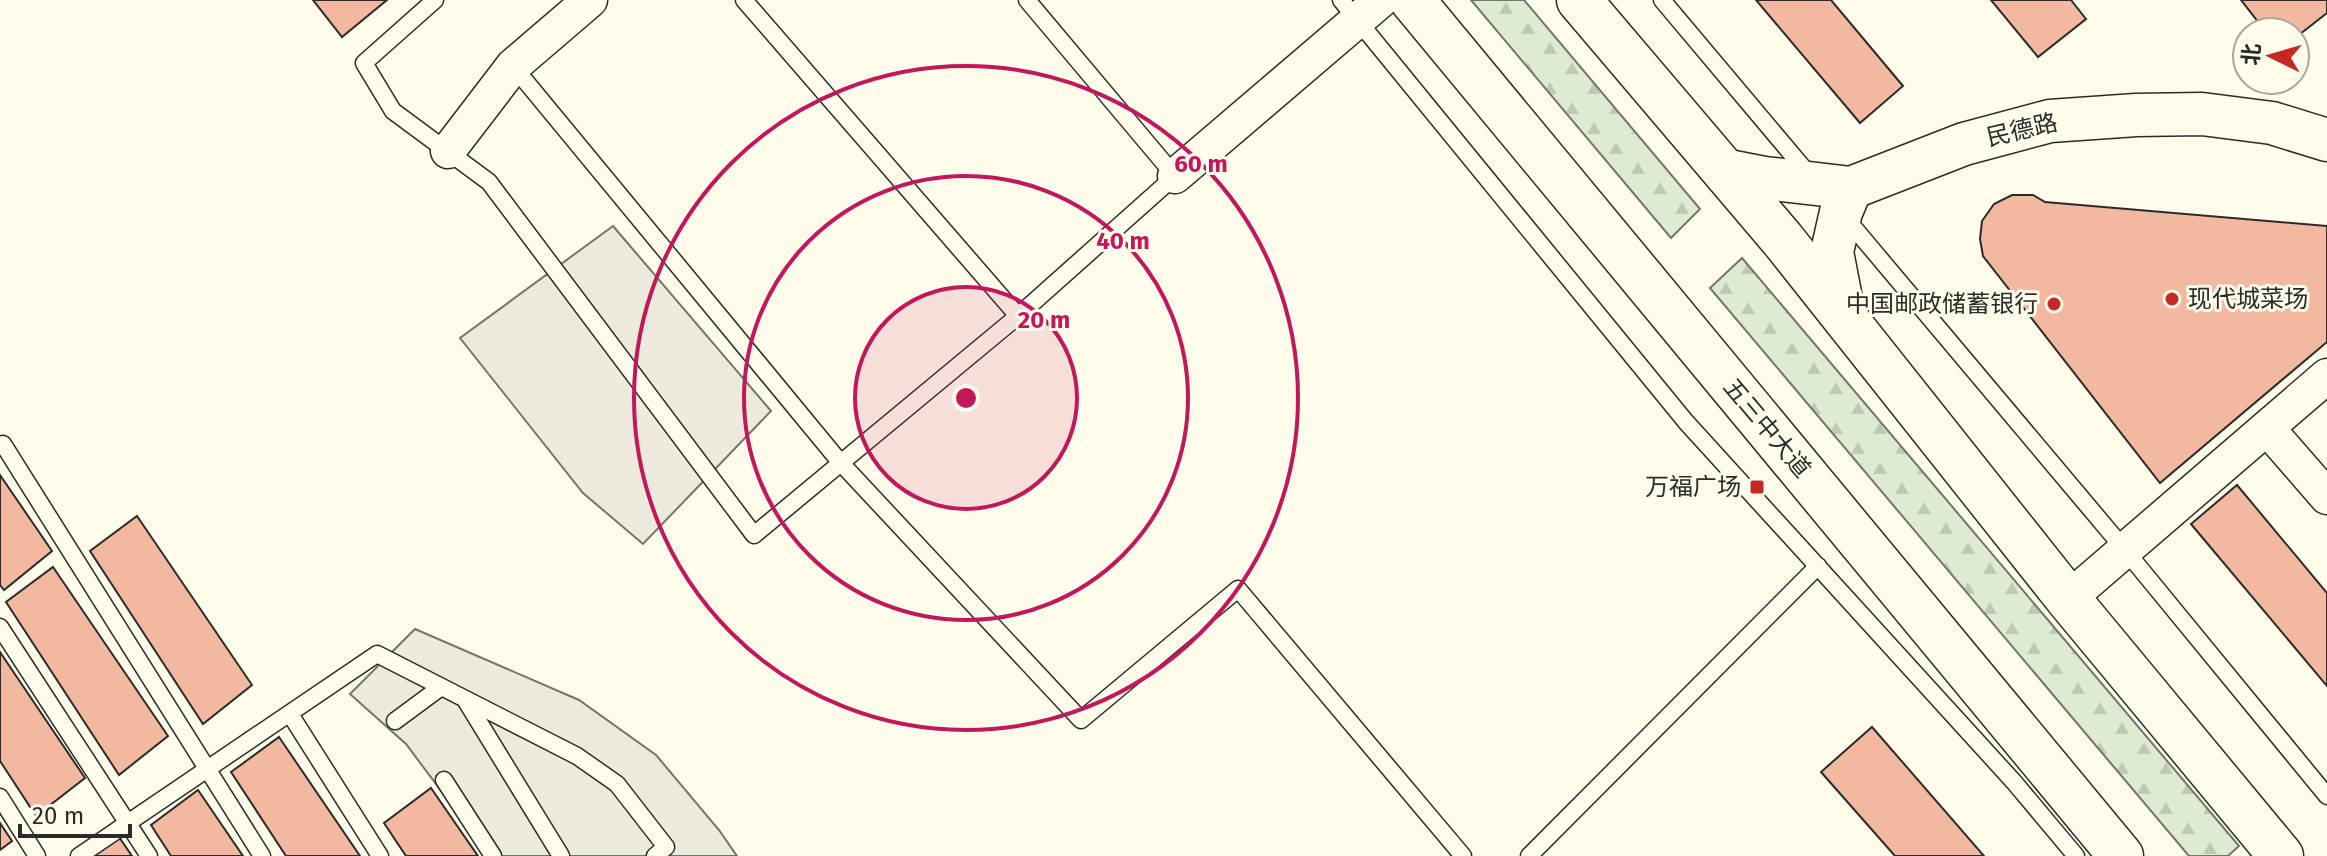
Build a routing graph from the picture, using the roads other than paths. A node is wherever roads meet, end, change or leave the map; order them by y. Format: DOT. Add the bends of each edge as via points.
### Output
graph roads {
  1 [pos="435,0"];
  2 [pos="590,0"];
  3 [pos="744,0"];
  4 [pos="1027,0"];
  5 [pos="1412,0"];
  6 [pos="1579,0"];
  7 [pos="1662,0"];
  8 [pos="1360,7"];
  9 [pos="513,66"];
  10 [pos="2327,140"];
  11 [pos="448,151"];
  12 [pos="1724,170"];
  13 [pos="1175,176"];
  14 [pos="1836,195"];
  15 [pos="1018,316"];
  16 [pos="1845,319"];
  17 [pos="2327,376"];
  18 [pos="2267,428"];
  19 [pos="3,444"];
  20 [pos="840,462"];
  21 [pos="2327,497"];
  22 [pos="2125,550"];
  23 [pos="1818,566"];
  24 [pos="2068,599"];
  25 [pos="0,627"];
  26 [pos="441,687"];
  27 [pos="466,699"];
  28 [pos="290,714"];
  29 [pos="395,721"];
  30 [pos="207,770"];
  31 [pos="444,780"];
  32 [pos="2327,796"];
  33 [pos="0,797"];
  34 [pos="128,823"];
  35 [pos="37,856"];
  36 [pos="79,856"];
  37 [pos="149,856"];
  38 [pos="262,856"];
  39 [pos="380,856"];
  40 [pos="493,856"];
  41 [pos="561,856"];
  42 [pos="655,856"];
  43 [pos="1463,856"];
  44 [pos="1529,856"];
  45 [pos="2076,856"];
  46 [pos="2121,856"];
  47 [pos="2281,856"];
  1 -- 11 [label="lane" via="364,63 393,111"];
  2 -- 9 [label="street"];
  3 -- 15 [label="lane"];
  4 -- 13 [label="lane"];
  5 -- 46 [label="main road, 五三中大道"];
  6 -- 12 [label="main road"];
  7 -- 14 [label="lane"];
  8 -- 13 [label="street"];
  8 -- 23 [label="lane" via="1686,422"];
  9 -- 11 [label="street"];
  9 -- 20 [label="lane"];
  10 -- 14 [label="street, 民德路" via="2272,123 2202,114 2050,121 1964,144"];
  11 -- 20 [label="lane" via="489,182 754,535"];
  12 -- 14 [label="street"];
  12 -- 16 [label="main road"];
  13 -- 15 [label="lane"];
  14 -- 16 [label="street" via="1832,252"];
  14 -- 22 [label="lane"];
  15 -- 20 [label="lane"];
  16 -- 24 [label="main road"];
  17 -- 18 [label="street"];
  18 -- 21 [label="street"];
  18 -- 22 [label="street"];
  19 -- 30 [label="lane"];
  20 -- 43 [label="lane" via="1081,720 1238,589"];
  22 -- 24 [label="street"];
  22 -- 32 [label="lane"];
  23 -- 44 [label="lane"];
  23 -- 45 [label="lane"];
  24 -- 47 [label="main road"];
  25 -- 34 [label="lane"];
  26 -- 27 [label="lane"];
  26 -- 28 [label="lane" via="377,654"];
  26 -- 29 [label="lane"];
  27 -- 41 [label="lane"];
  27 -- 42 [label="lane" via="577,756 617,784 666,847"];
  28 -- 30 [label="lane"];
  28 -- 39 [label="lane"];
  30 -- 34 [label="lane"];
  30 -- 38 [label="lane"];
  31 -- 40 [label="lane"];
  33 -- 35 [label="lane"];
  34 -- 36 [label="lane"];
  34 -- 37 [label="lane"];
}
